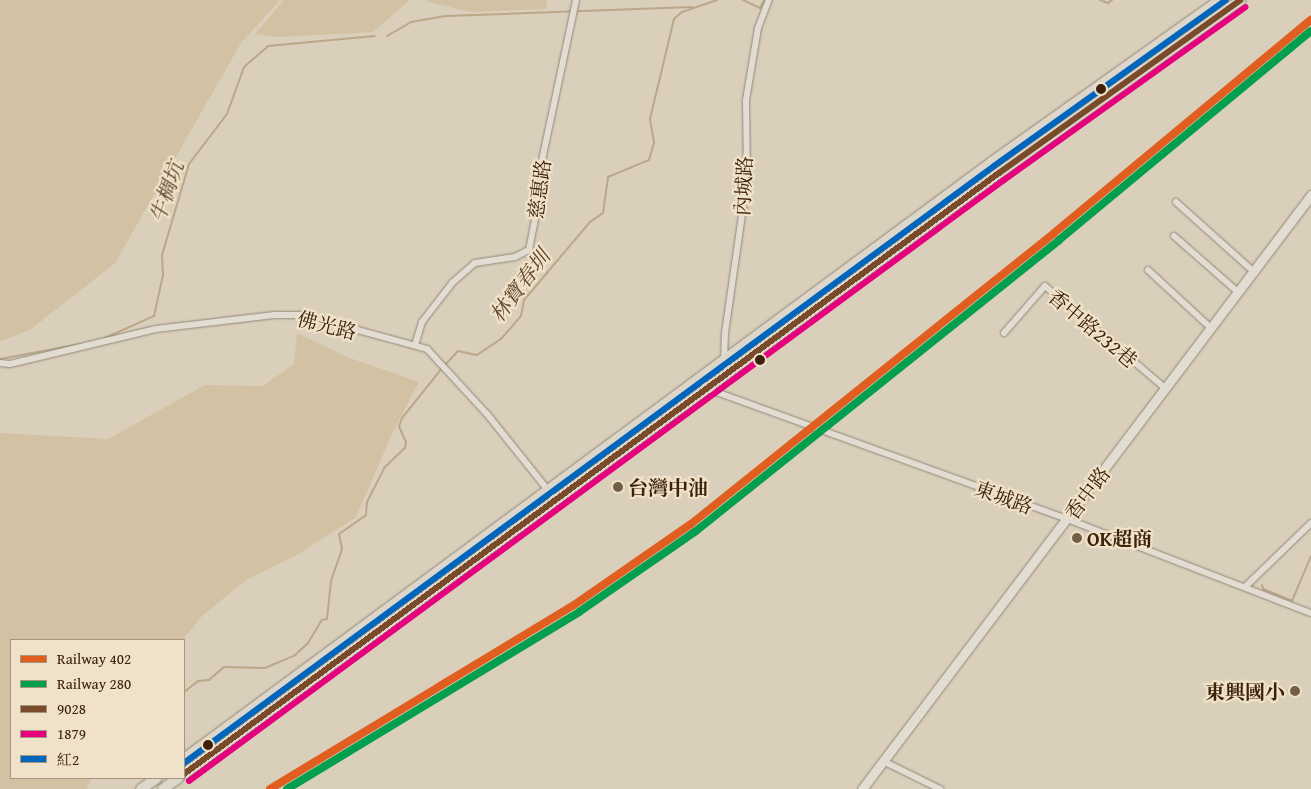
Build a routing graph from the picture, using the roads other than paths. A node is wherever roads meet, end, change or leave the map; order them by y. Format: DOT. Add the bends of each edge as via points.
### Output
graph roads {
  1 [pos="576,0"];
  2 [pos="769,0"];
  3 [pos="1220,0"];
  4 [pos="1241,0"];
  5 [pos="1105,83"];
  6 [pos="1111,93"];
  7 [pos="992,162"];
  8 [pos="999,173"];
  9 [pos="1311,195"];
  10 [pos="1176,202"];
  11 [pos="1174,236"];
  12 [pos="1148,270"];
  13 [pos="1255,273"];
  14 [pos="1239,293"];
  15 [pos="1212,329"];
  16 [pos="1004,333"];
  17 [pos="415,345"];
  18 [pos="724,361"];
  19 [pos="0,363"];
  20 [pos="729,374"];
  21 [pos="700,379"];
  22 [pos="708,389"];
  23 [pos="1166,389"];
  24 [pos="550,490"];
  25 [pos="556,500"];
  26 [pos="1067,519"];
  27 [pos="1311,523"];
  28 [pos="1245,587"];
  29 [pos="1311,613"];
  30 [pos="185,758"];
  31 [pos="882,761"];
  32 [pos="185,773"];
  33 [pos="156,779"];
  34 [pos="177,779"];
  35 [pos="141,789"];
  36 [pos="163,789"];
  37 [pos="862,789"];
  38 [pos="940,789"];
  1 -- 17 [label="street, 慈惠路" via="538,179 537,209 528,250 515,257 475,263 453,282 422,322"];
  2 -- 18 [label="street, 內城路" via="758,28 746,100 747,181"];
  3 -- 5 [label="main road"];
  4 -- 6 [label="main road"];
  5 -- 6 [label="main road"];
  5 -- 7 [label="main road"];
  6 -- 8 [label="main road"];
  7 -- 8 [label="main road"];
  7 -- 18 [label="main road"];
  8 -- 20 [label="main road"];
  9 -- 13 [label="street, 香中路"];
  10 -- 13 [label="street"];
  11 -- 14 [label="street"];
  12 -- 15 [label="street"];
  13 -- 14 [label="street, 香中路"];
  14 -- 15 [label="street, 香中路"];
  15 -- 23 [label="street, 香中路"];
  16 -- 23 [label="street, 香中路232巷" via="1045,286"];
  17 -- 19 [label="street, 佛光路" via="385,340 303,315 274,315 156,329 10,364"];
  17 -- 24 [label="street, 佛光路" via="427,348 445,365"];
  18 -- 20 [label="street, 內城路"];
  18 -- 21 [label="main road"];
  20 -- 22 [label="main road"];
  21 -- 22 [label="street"];
  21 -- 24 [label="main road"];
  22 -- 25 [label="main road"];
  22 -- 26 [label="street, 東城路"];
  23 -- 26 [label="street, 香中路"];
  24 -- 25 [label="street, 佛光路"];
  24 -- 30 [label="main road"];
  25 -- 32 [label="main road"];
  26 -- 28 [label="street, 東城路"];
  26 -- 31 [label="street, 香中路"];
  27 -- 28 [label="street"];
  28 -- 29 [label="street, 東城路"];
  31 -- 37 [label="street, 香中路"];
  31 -- 38 [label="street"];
  33 -- 35 [label="main road"];
  34 -- 36 [label="main road"];
}
